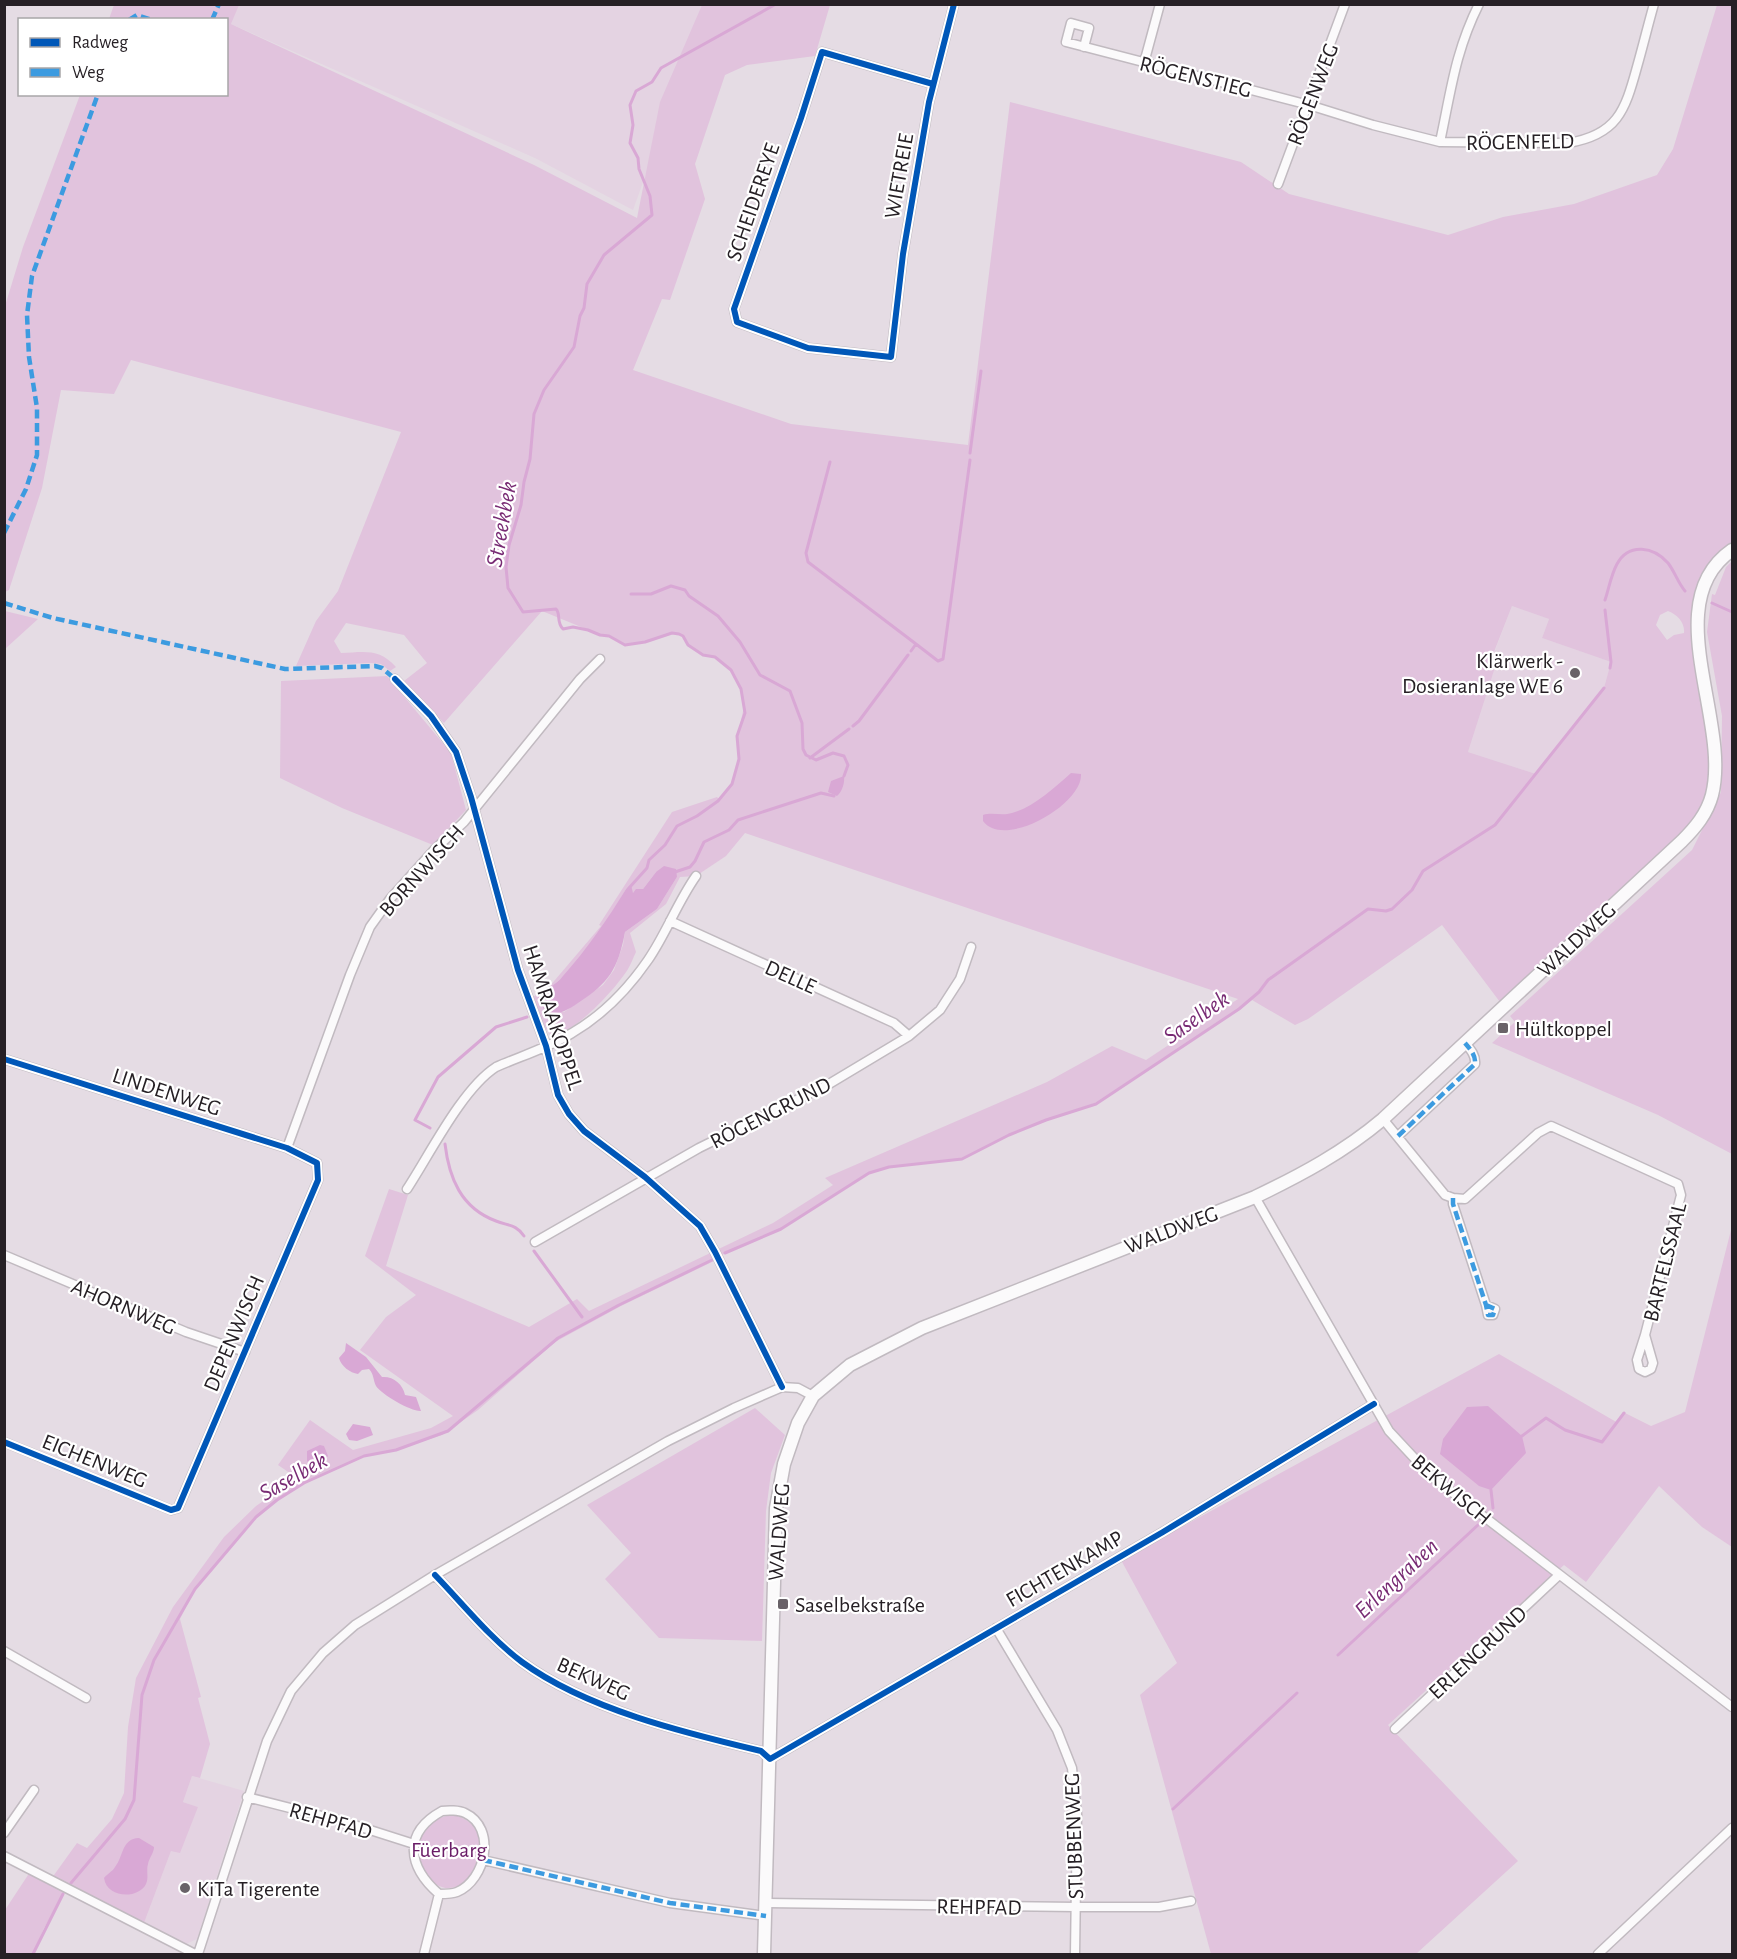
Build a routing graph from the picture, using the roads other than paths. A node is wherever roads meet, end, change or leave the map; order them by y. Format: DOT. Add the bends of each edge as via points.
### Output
graph roads {
  1 [pos="954,4"];
  2 [pos="1160,4"];
  3 [pos="1346,4"];
  4 [pos="1479,4"];
  5 [pos="1654,4"];
  6 [pos="1084,47"];
  7 [pos="1144,63"];
  8 [pos="933,84"];
  9 [pos="1309,105"];
  10 [pos="1440,142"];
  11 [pos="1278,184"];
  12 [pos="891,357"];
  13 [pos="1732,550"];
  14 [pos="600,659"];
  15 [pos="395,679"];
  16 [pos="474,810"];
  17 [pos="696,876"];
  18 [pos="670,921"];
  19 [pos="971,947"];
  20 [pos="909,1036"];
  21 [pos="1465,1043"];
  22 [pos="546,1046"];
  23 [pos="4,1059"];
  24 [pos="1383,1119"];
  25 [pos="1398,1136"];
  26 [pos="287,1148"];
  27 [pos="317,1163"];
  28 [pos="645,1178"];
  29 [pos="407,1190"];
  30 [pos="1254,1197"];
  31 [pos="1453,1198"];
  32 [pos="535,1242"];
  33 [pos="4,1255"];
  34 [pos="1486,1305"];
  35 [pos="1645,1335"];
  36 [pos="245,1352"];
  37 [pos="782,1387"];
  38 [pos="813,1396"];
  39 [pos="1374,1404"];
  40 [pos="4,1442"];
  41 [pos="171,1510"];
  42 [pos="435,1575"];
  43 [pos="1559,1575"];
  44 [pos="996,1628"];
  45 [pos="4,1651"];
  46 [pos="86,1698"];
  47 [pos="1732,1707"];
  48 [pos="1395,1729"];
  49 [pos="770,1759"];
  50 [pos="34,1790"];
  51 [pos="247,1797"];
  52 [pos="1732,1828"];
  53 [pos="4,1833"];
  54 [pos="414,1844"];
  55 [pos="4,1856"];
  56 [pos="483,1860"];
  57 [pos="439,1894"];
  58 [pos="1191,1901"];
  59 [pos="767,1903"];
  60 [pos="1076,1907"];
  61 [pos="766,1916"];
  62 [pos="196,1954"];
  63 [pos="424,1954"];
  64 [pos="764,1954"];
  65 [pos="1075,1954"];
  66 [pos="1598,1954"];
  1 -- 8 [label="street, WIETREIE"];
  2 -- 7 [label="street"];
  3 -- 9 [label="street, RÖGENWEG"];
  4 -- 10 [label="street, RÖGENFELD" via="1461,43"];
  5 -- 10 [label="street, RÖGENFELD" via="1623,111 1598,134 1568,143"];
  6 -- 7 [label="street, RÖGENSTIEG"];
  7 -- 9 [label="street, RÖGENSTIEG"];
  8 -- 12 [label="street, WIETREIE" via="903,254"];
  8 -- 12 [label="street, SCHEIDEREYE" via="822,52 734,309 737,322 808,348"];
  9 -- 10 [label="street, RÖGENFELD"];
  9 -- 11 [label="street, RÖGENWEG"];
  13 -- 21 [label="main road, WALDWEG" via="1712,570 1698,609 1715,744 1714,783 1707,808 1682,841"];
  14 -- 16 [label="street, BORNWISCH"];
  15 -- 16 [label="street, HAMRAAKOPPEL" via="432,716 456,752"];
  16 -- 22 [label="street, HAMRAAKOPPEL" via="518,970"];
  16 -- 26 [label="street, BORNWISCH" via="390,899 370,927"];
  17 -- 18 [label="street"];
  18 -- 20 [label="street, DELLE" via="894,1023"];
  18 -- 22 [label="street" via="648,961 605,1009 572,1034"];
  19 -- 20 [label="street, RÖGENGRUND" via="960,979 940,1010"];
  20 -- 28 [label="street, RÖGENGRUND" via="829,1084"];
  21 -- 24 [label="main road, WALDWEG"];
  21 -- 25 [label="street" via="1475,1064"];
  22 -- 28 [label="street, HAMRAAKOPPEL" via="558,1095 569,1114 584,1131"];
  22 -- 29 [label="street" via="496,1067 476,1083"];
  23 -- 26 [label="street, LINDENWEG"];
  24 -- 25 [label="street"];
  24 -- 30 [label="main road, WALDWEG" via="1305,1173"];
  25 -- 31 [label="street" via="1445,1195"];
  26 -- 27 [label="street, LINDENWEG"];
  27 -- 36 [label="street, DEPENWISCH" via="318,1180"];
  28 -- 32 [label="street, RÖGENGRUND"];
  28 -- 37 [label="street, HAMRAAKOPPEL" via="700,1226"];
  30 -- 38 [label="main road, WALDWEG" via="922,1328 850,1365"];
  30 -- 39 [label="street, BEKWISCH"];
  31 -- 34 [label="street"];
  31 -- 35 [label="street, BARTELSSAAL" via="1465,1199 1551,1126 1674,1181 1681,1188 1681,1195"];
  33 -- 36 [label="street, AHORNWEG" via="186,1332"];
  36 -- 41 [label="street, DEPENWISCH" via="178,1509"];
  37 -- 38 [label="street" via="798,1388"];
  37 -- 42 [label="street" via="668,1441"];
  38 -- 49 [label="main road, WALDWEG" via="798,1423 784,1464 776,1508"];
  39 -- 43 [label="street, BEKWISCH" via="1389,1431 1431,1476"];
  39 -- 44 [label="street, FICHTENKAMP"];
  40 -- 41 [label="street, EICHENWEG"];
  42 -- 49 [label="street, BEKWEG" via="496,1640 565,1689 674,1729 761,1751"];
  42 -- 51 [label="street" via="355,1625 323,1653 291,1691"];
  43 -- 47 [label="street, BEKWISCH"];
  43 -- 48 [label="street, ERLENGRUND"];
  44 -- 49 [label="street, FICHTENKAMP"];
  44 -- 60 [label="street, STUBBENWEG" via="1059,1732 1072,1768 1077,1814"];
  45 -- 46 [label="street"];
  49 -- 59 [label="main road, WALDWEG"];
  50 -- 53 [label="street"];
  51 -- 54 [label="street, REHPFAD"];
  51 -- 62 [label="street"];
  52 -- 66 [label="street"];
  54 -- 56 [label="street" via="431,1816 442,1811 464,1812 478,1824 484,1836"];
  54 -- 57 [label="street" via="419,1872"];
  55 -- 62 [label="street"];
  56 -- 57 [label="street" via="472,1883 456,1893"];
  56 -- 61 [label="street" via="670,1903"];
  57 -- 63 [label="street"];
  58 -- 60 [label="street, REHPFAD" via="1159,1907"];
  59 -- 60 [label="street, REHPFAD"];
  59 -- 61 [label="main road, WALDWEG"];
  60 -- 65 [label="street, STUBBENWEG"];
  61 -- 64 [label="main road, WALDWEG"];
}
